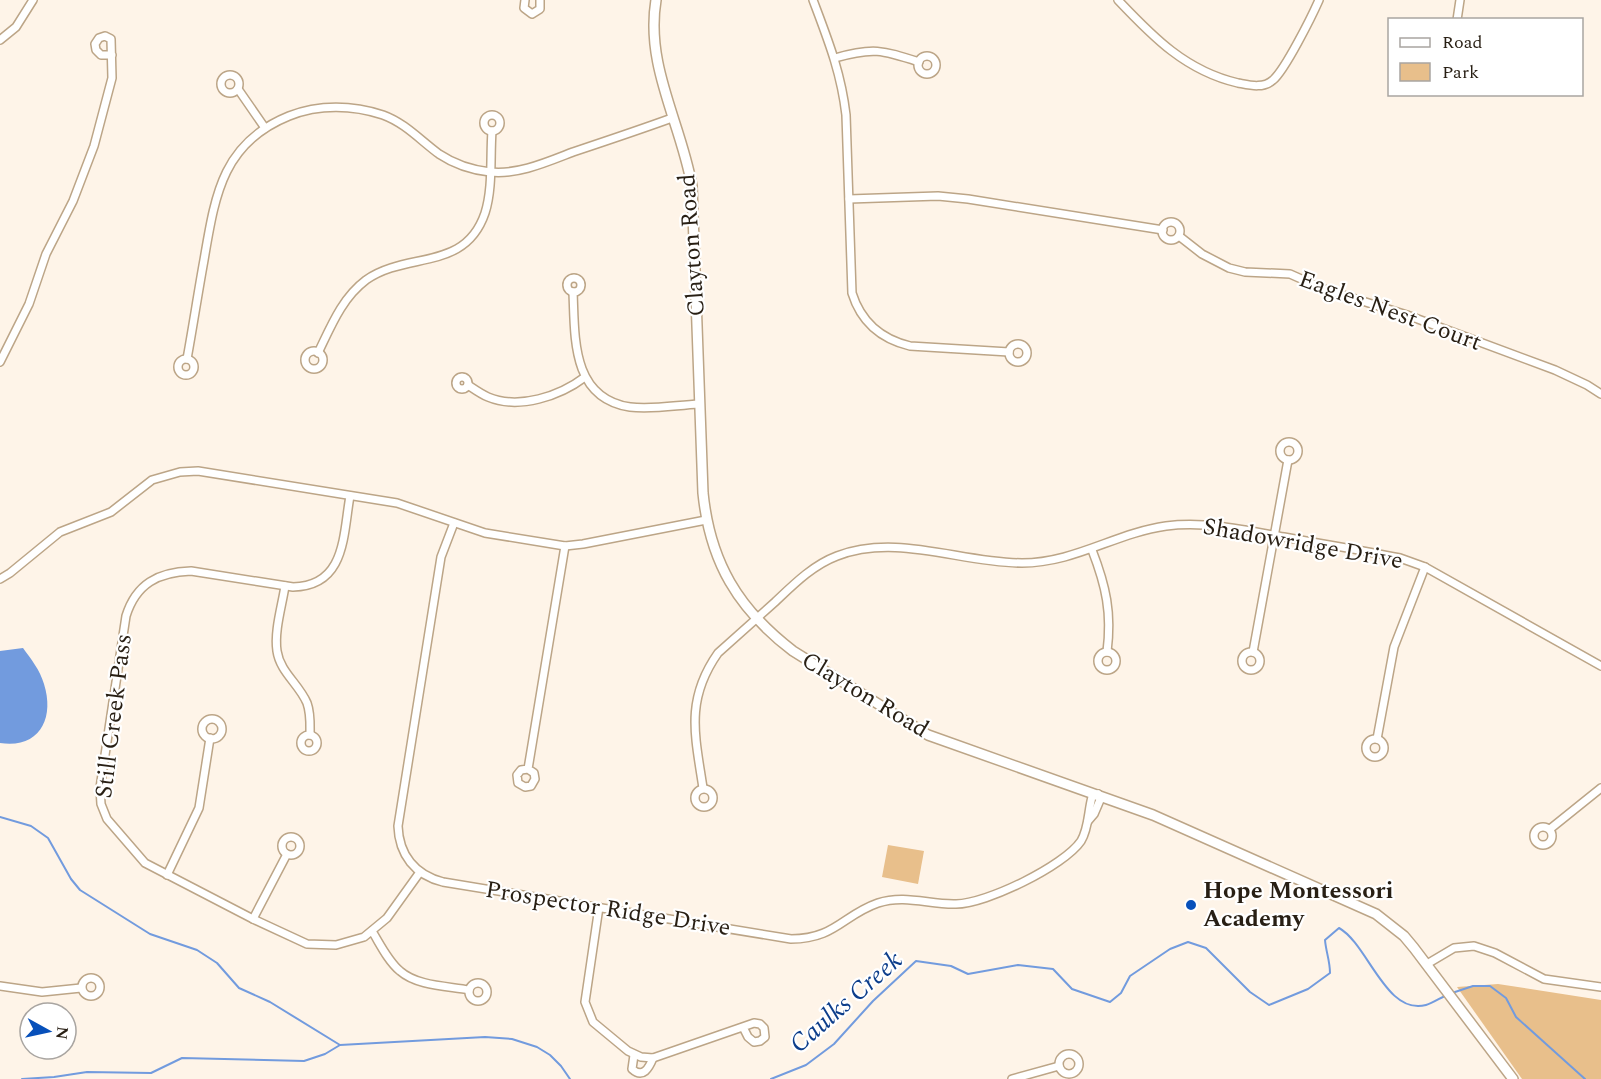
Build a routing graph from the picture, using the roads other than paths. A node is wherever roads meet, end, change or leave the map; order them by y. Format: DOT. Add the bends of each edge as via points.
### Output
graph roads {
  1 [pos="33,0"];
  2 [pos="525,0"];
  3 [pos="540,0"];
  4 [pos="656,0"];
  5 [pos="813,0"];
  6 [pos="1118,0"];
  7 [pos="1319,0"];
  8 [pos="1460,0"];
  9 [pos="1457,18"];
  10 [pos="0,40"];
  11 [pos="112,55"];
  12 [pos="835,58"];
  13 [pos="919,62"];
  14 [pos="238,89"];
  15 [pos="672,118"];
  16 [pos="265,128"];
  17 [pos="492,131"];
  18 [pos="490,172"];
  19 [pos="849,199"];
  20 [pos="1163,230"];
  21 [pos="1179,236"];
  22 [pos="573,292"];
  23 [pos="318,352"];
  24 [pos="1009,352"];
  25 [pos="187,359"];
  26 [pos="0,362"];
  27 [pos="585,377"];
  28 [pos="468,385"];
  29 [pos="1601,394"];
  30 [pos="699,404"];
  31 [pos="1288,460"];
  32 [pos="350,496"];
  33 [pos="706,520"];
  34 [pos="454,523"];
  35 [pos="1274,535"];
  36 [pos="565,546"];
  37 [pos="1092,550"];
  38 [pos="1425,567"];
  39 [pos="0,579"];
  40 [pos="285,586"];
  41 [pos="756,619"];
  42 [pos="1107,652"];
  43 [pos="1253,652"];
  44 [pos="1601,666"];
  45 [pos="310,735"];
  46 [pos="210,738"];
  47 [pos="1377,739"];
  48 [pos="528,769"];
  49 [pos="703,788"];
  50 [pos="1601,788"];
  51 [pos="1098,794"];
  52 [pos="1550,829"];
  53 [pos="286,854"];
  54 [pos="420,872"];
  55 [pos="167,875"];
  56 [pos="599,907"];
  57 [pos="253,919"];
  58 [pos="372,931"];
  59 [pos="1427,964"];
  60 [pos="0,986"];
  61 [pos="1601,987"];
  62 [pos="81,988"];
  63 [pos="469,990"];
  64 [pos="743,1027"];
  65 [pos="634,1054"];
  66 [pos="653,1058"];
  67 [pos="1059,1066"];
  68 [pos="1012,1079"];
  69 [pos="1513,1079"];
  1 -- 10 [label="street" via="16,27"];
  2 -- 3 [label="street" via="524,8 532,14 540,9"];
  4 -- 15 [label="main road, Clayton Road" via="655,56"];
  5 -- 12 [label="street"];
  6 -- 7 [label="street" via="1154,37 1189,64 1215,76 1256,86 1273,80 1282,68"];
  8 -- 9 [label="street"];
  11 -- 11 [label="street" via="111,39 99,38 95,44 98,53"];
  11 -- 26 [label="street" via="108,95 83,175"];
  12 -- 13 [label="street" via="876,50"];
  12 -- 19 [label="street" via="846,115"];
  14 -- 16 [label="street"];
  15 -- 18 [label="street" via="533,166"];
  15 -- 30 [label="main road, Clayton Road" via="692,186"];
  16 -- 18 [label="street" via="316,108 366,110 397,121 449,160"];
  16 -- 25 [label="street" via="234,159 215,198"];
  17 -- 18 [label="street"];
  18 -- 23 [label="street" via="484,215 469,239 444,257 394,266 365,281 342,306"];
  19 -- 20 [label="street, Eagles Nest Court" via="948,197"];
  19 -- 24 [label="street" via="852,293 872,328 888,339 910,346"];
  20 -- 21 [label="street, Eagles Nest Court" via="1169,240"];
  20 -- 21 [label="street, Eagles Nest Court" via="1173,223 1179,228"];
  21 -- 29 [label="street, Eagles Nest Court" via="1229,268 1290,274 1555,370"];
  22 -- 27 [label="street" via="577,354"];
  27 -- 28 [label="street" via="557,394 517,401 488,397"];
  27 -- 30 [label="street" via="605,398 630,407"];
  30 -- 33 [label="main road, Clayton Road"];
  31 -- 35 [label="street"];
  32 -- 34 [label="street" via="397,503"];
  32 -- 39 [label="street" via="198,471 180,472 152,480 111,512 60,532"];
  32 -- 40 [label="street, Still Creek Pass" via="336,566 310,585"];
  33 -- 36 [label="street"];
  33 -- 41 [label="main road, Clayton Road" via="730,585"];
  34 -- 36 [label="street"];
  34 -- 54 [label="street" via="441,557 398,826 403,854"];
  35 -- 37 [label="street, Shadowridge Drive" via="1215,525 1180,525 1124,536"];
  35 -- 38 [label="street, Shadowridge Drive" via="1400,558"];
  35 -- 43 [label="street"];
  36 -- 48 [label="street"];
  37 -- 41 [label="street, Shadowridge Drive" via="1054,560 1020,563 903,548 859,550 815,567"];
  37 -- 42 [label="street" via="1109,602"];
  38 -- 44 [label="street, Shadowridge Drive"];
  38 -- 47 [label="street" via="1394,647"];
  40 -- 45 [label="street" via="277,652 281,665 306,701"];
  40 -- 55 [label="street, Still Creek Pass" via="177,572 145,585 129,607 100,788 101,804 112,826 139,856"];
  41 -- 49 [label="street, Shadowridge Drive" via="718,654 700,684 696,739"];
  41 -- 51 [label="main road, Clayton Road" via="793,651 928,735"];
  46 -- 55 [label="street" via="196,818"];
  50 -- 52 [label="street"];
  51 -- 56 [label="street, Prospector Ridge Drive" via="1092,797 1082,840 1063,859 974,902 879,902 826,934 803,939"];
  51 -- 59 [label="main road, Clayton Road" via="1376,914 1404,936"];
  53 -- 57 [label="street"];
  54 -- 56 [label="street, Prospector Ridge Drive" via="443,882"];
  54 -- 58 [label="street, Still Creek Pass" via="387,918"];
  55 -- 57 [label="street, Still Creek Pass"];
  56 -- 65 [label="street" via="585,993 587,1009 599,1029"];
  57 -- 58 [label="street, Still Creek Pass" via="316,945 346,944"];
  58 -- 63 [label="street" via="405,975"];
  59 -- 61 [label="street" via="1454,948 1474,946 1540,976"];
  59 -- 69 [label="main road, Clayton Road"];
  60 -- 62 [label="street" via="42,992"];
  64 -- 66 [label="street"];
  65 -- 66 [label="street"];
  65 -- 66 [label="street" via="632,1069 638,1074 648,1070"];
  67 -- 68 [label="street"];
}
